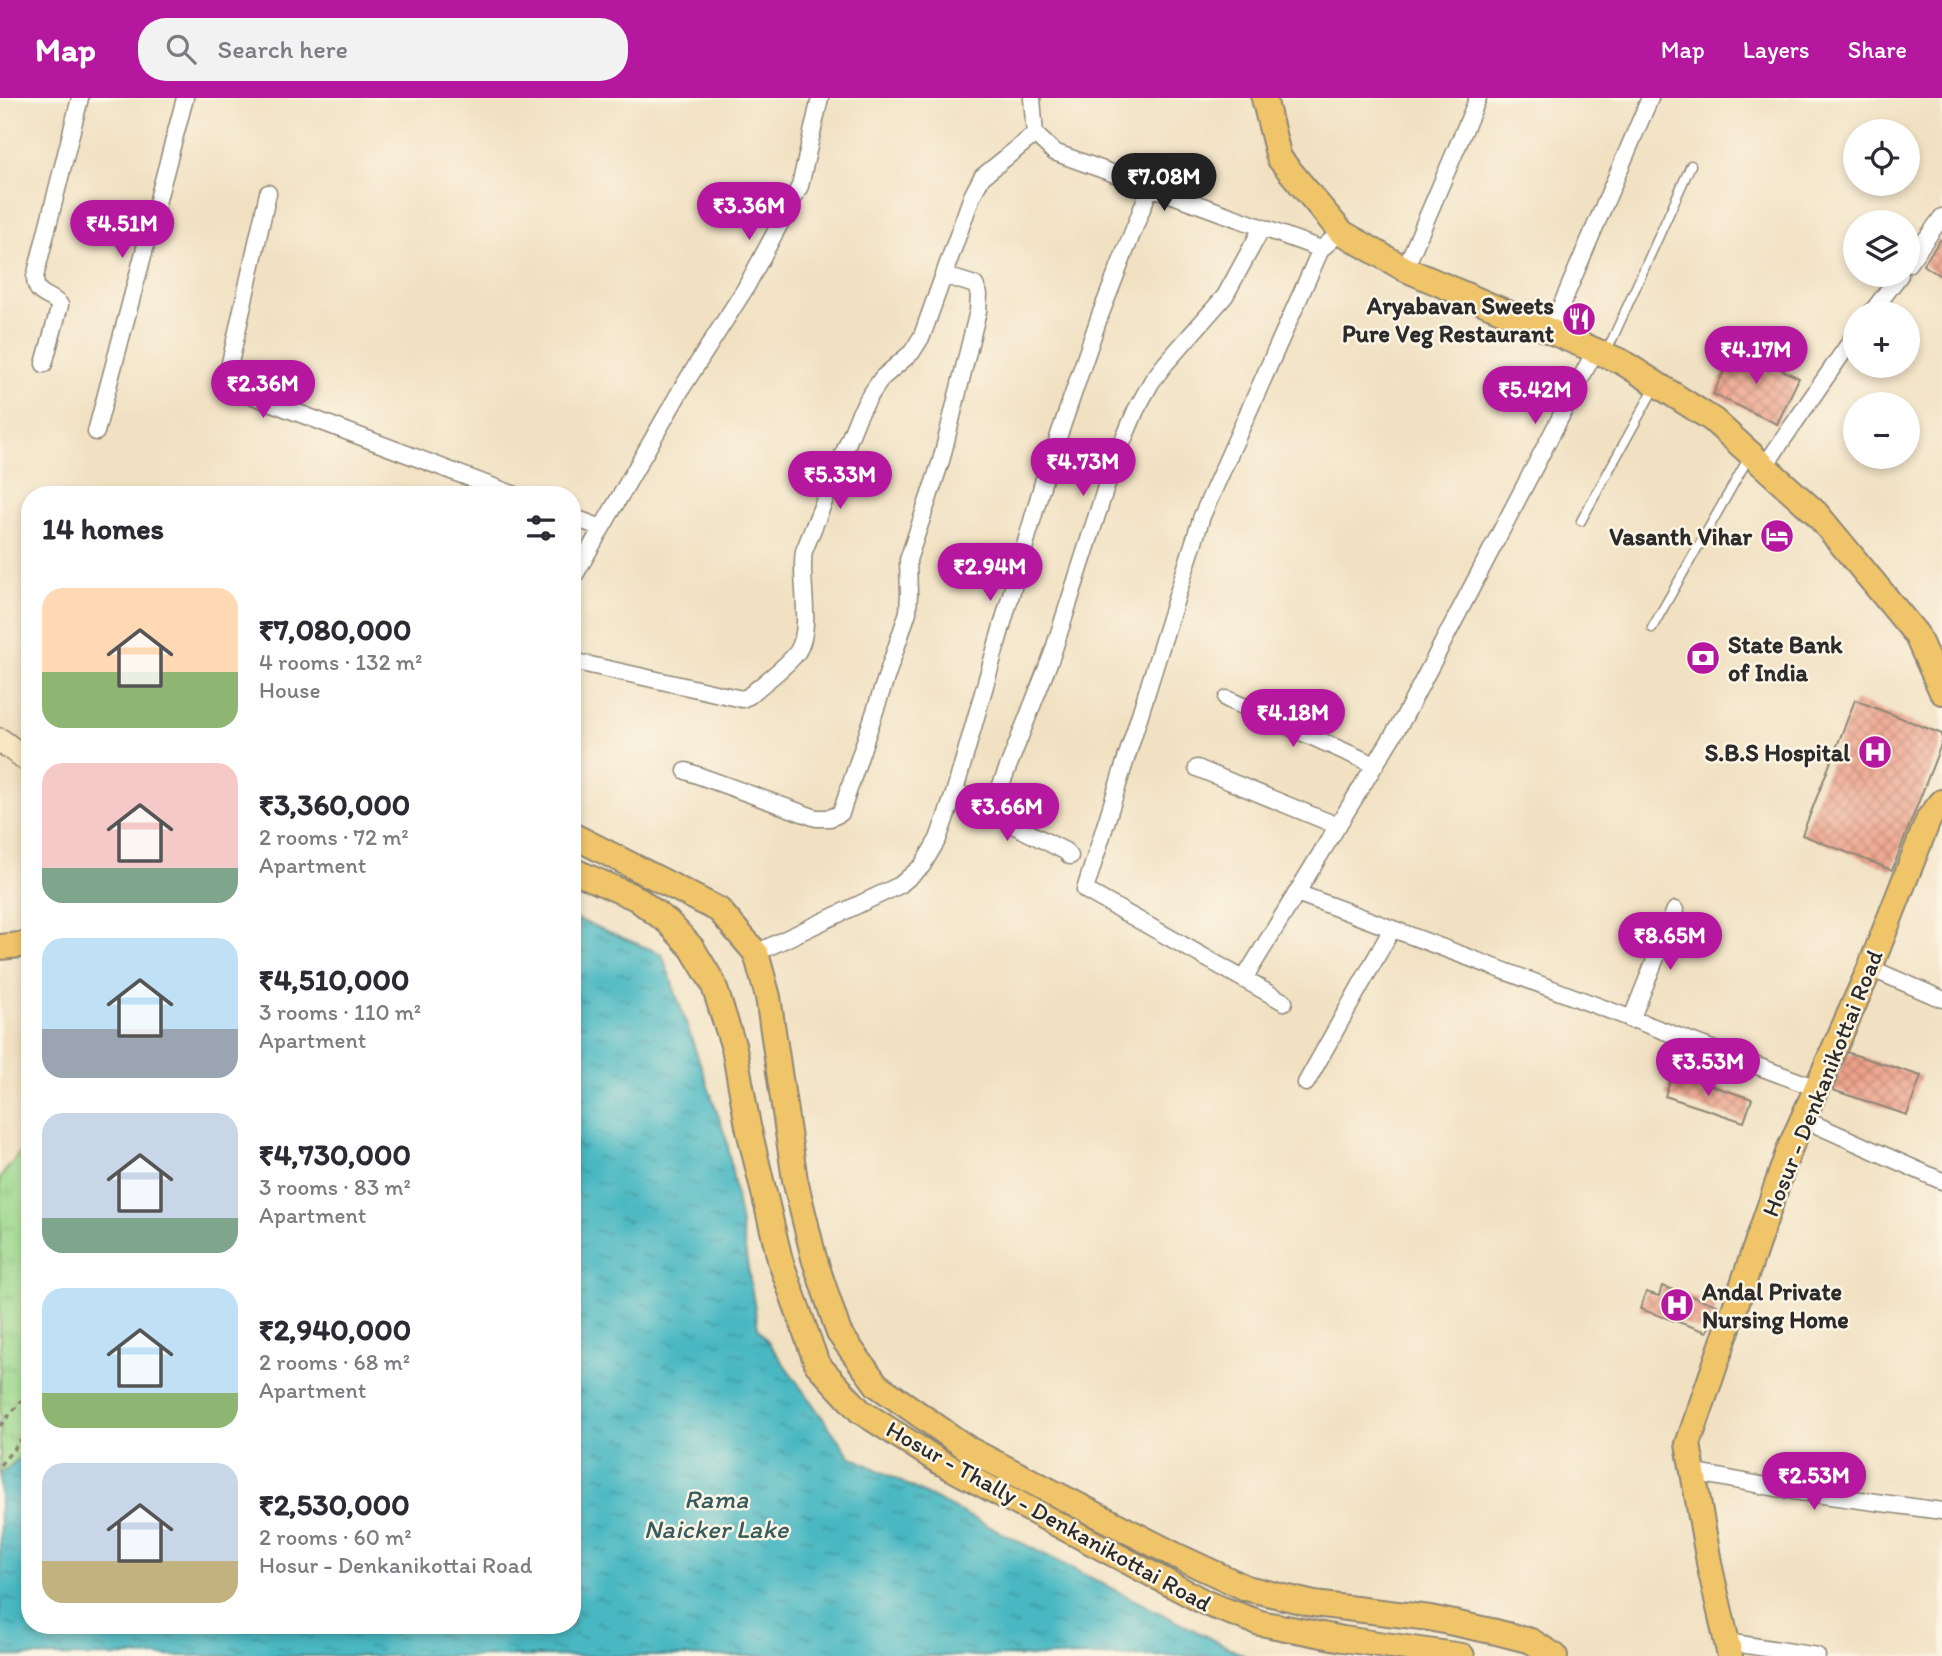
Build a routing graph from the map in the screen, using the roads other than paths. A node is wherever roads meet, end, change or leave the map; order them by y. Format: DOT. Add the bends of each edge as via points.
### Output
graph roads {
  1 [pos="80,98"];
  2 [pos="185,98"];
  3 [pos="820,98"];
  4 [pos="1032,98"];
  5 [pos="1264,98"];
  6 [pos="1478,98"];
  7 [pos="1650,98"];
  8 [pos="1035,134"];
  9 [pos="1691,165"];
  10 [pos="1150,188"];
  11 [pos="268,193"];
  12 [pos="1942,217"];
  13 [pos="1262,228"];
  14 [pos="1341,232"];
  15 [pos="1920,247"];
  16 [pos="1321,249"];
  17 [pos="1405,269"];
  18 [pos="943,275"];
  19 [pos="1891,287"];
  20 [pos="1880,301"];
  21 [pos="1550,332"];
  22 [pos="1843,350"];
  23 [pos="1600,353"];
  24 [pos="44,365"];
  25 [pos="1657,385"];
  26 [pos="96,432"];
  27 [pos="1757,461"];
  28 [pos="491,486"];
  29 [pos="581,520"];
  30 [pos="1581,521"];
  31 [pos="602,528"];
  32 [pos="581,564"];
  33 [pos="1652,628"];
  34 [pos="581,663"];
  35 [pos="1942,692"];
  36 [pos="1227,699"];
  37 [pos="0,740"];
  38 [pos="21,755"];
  39 [pos="1375,765"];
  40 [pos="1197,768"];
  41 [pos="686,771"];
  42 [pos="954,794"];
  43 [pos="993,795"];
  44 [pos="1942,802"];
  45 [pos="1338,826"];
  46 [pos="581,840"];
  47 [pos="1070,856"];
  48 [pos="581,874"];
  49 [pos="1297,893"];
  50 [pos="1675,910"];
  51 [pos="1392,929"];
  52 [pos="21,945"];
  53 [pos="0,947"];
  54 [pos="756,953"];
  55 [pos="1870,968"];
  56 [pos="1244,979"];
  57 [pos="1942,999"];
  58 [pos="1283,1002"];
  59 [pos="1631,1020"];
  60 [pos="1306,1083"];
  61 [pos="1816,1088"];
  62 [pos="1803,1119"];
  63 [pos="1942,1181"];
  64 [pos="1692,1472"];
  65 [pos="1942,1511"];
  66 [pos="1728,1649"];
  67 [pos="1462,1656"];
  68 [pos="1555,1656"];
  69 [pos="1817,1656"];
  1 -- 24 [label="street" via="35,277 39,293 60,305"];
  2 -- 26 [label="street"];
  3 -- 31 [label="street" via="800,186 745,289"];
  4 -- 8 [label="street"];
  5 -- 14 [label="main road" via="1279,158"];
  6 -- 17 [label="street"];
  7 -- 21 [label="street"];
  8 -- 10 [label="street" via="1054,152"];
  8 -- 18 [label="street" via="982,177"];
  9 -- 23 [label="lane"];
  10 -- 13 [label="street"];
  10 -- 42 [label="street" via="1048,466"];
  11 -- 28 [label="street" via="230,363 233,380 248,394"];
  12 -- 15 [label="street"];
  13 -- 16 [label="street"];
  13 -- 43 [label="street" via="1225,296 1166,363 1136,410 1114,462 1052,655 999,790"];
  14 -- 16 [label="street"];
  14 -- 17 [label="main road"];
  16 -- 56 [label="street" via="1202,516 1085,890"];
  17 -- 21 [label="main road"];
  18 -- 34 [label="street" via="922,336 912,352 882,378 859,415 804,551 804,629 797,653 741,699"];
  18 -- 41 [label="street" via="975,285 978,312 941,461 908,560 908,612 841,813 816,818"];
  19 -- 20 [label="street"];
  21 -- 23 [label="main road"];
  22 -- 27 [label="street"];
  23 -- 25 [label="main road"];
  23 -- 39 [label="street"];
  25 -- 27 [label="main road" via="1713,420"];
  25 -- 30 [label="lane"];
  27 -- 33 [label="lane"];
  27 -- 35 [label="main road" via="1816,513 1916,634"];
  29 -- 31 [label="street"];
  31 -- 32 [label="street"];
  36 -- 39 [label="street"];
  37 -- 38 [label="street"];
  39 -- 45 [label="street"];
  40 -- 45 [label="street"];
  42 -- 43 [label="street"];
  42 -- 54 [label="street" via="938,839 922,866 900,885"];
  43 -- 47 [label="street" via="996,810 1011,824"];
  44 -- 55 [label="main road, Hosur - Denkanikottai Road" via="1928,818"];
  45 -- 49 [label="street"];
  46 -- 54 [label="main road, Hosur - Thally - Denkanikottai Road" via="719,910"];
  48 -- 67 [label="main road, Hosur - Thally - Denkanikottai Road" via="636,898 668,922 692,948 713,983 734,1048 780,1260 798,1313 817,1364 860,1411 940,1462 1208,1604 1260,1623"];
  49 -- 51 [label="street"];
  49 -- 56 [label="street"];
  50 -- 59 [label="street"];
  51 -- 59 [label="street"];
  51 -- 60 [label="street"];
  52 -- 53 [label="main road"];
  54 -- 68 [label="main road, Hosur - Thally - Denkanikottai Road" via="768,997 796,1181 814,1258 839,1333 877,1385 971,1450 1246,1588 1314,1604 1430,1618 1496,1632 1531,1641"];
  55 -- 57 [label="street"];
  55 -- 61 [label="main road, Hosur - Denkanikottai Road"];
  56 -- 58 [label="street"];
  59 -- 61 [label="street"];
  61 -- 62 [label="main road, Hosur - Denkanikottai Road"];
  62 -- 63 [label="street"];
  62 -- 64 [label="main road, Hosur - Denkanikottai Road" via="1688,1444"];
  64 -- 65 [label="street"];
  64 -- 66 [label="main road, Hosur - Denkanikottai Road"];
  66 -- 69 [label="street"];
}
